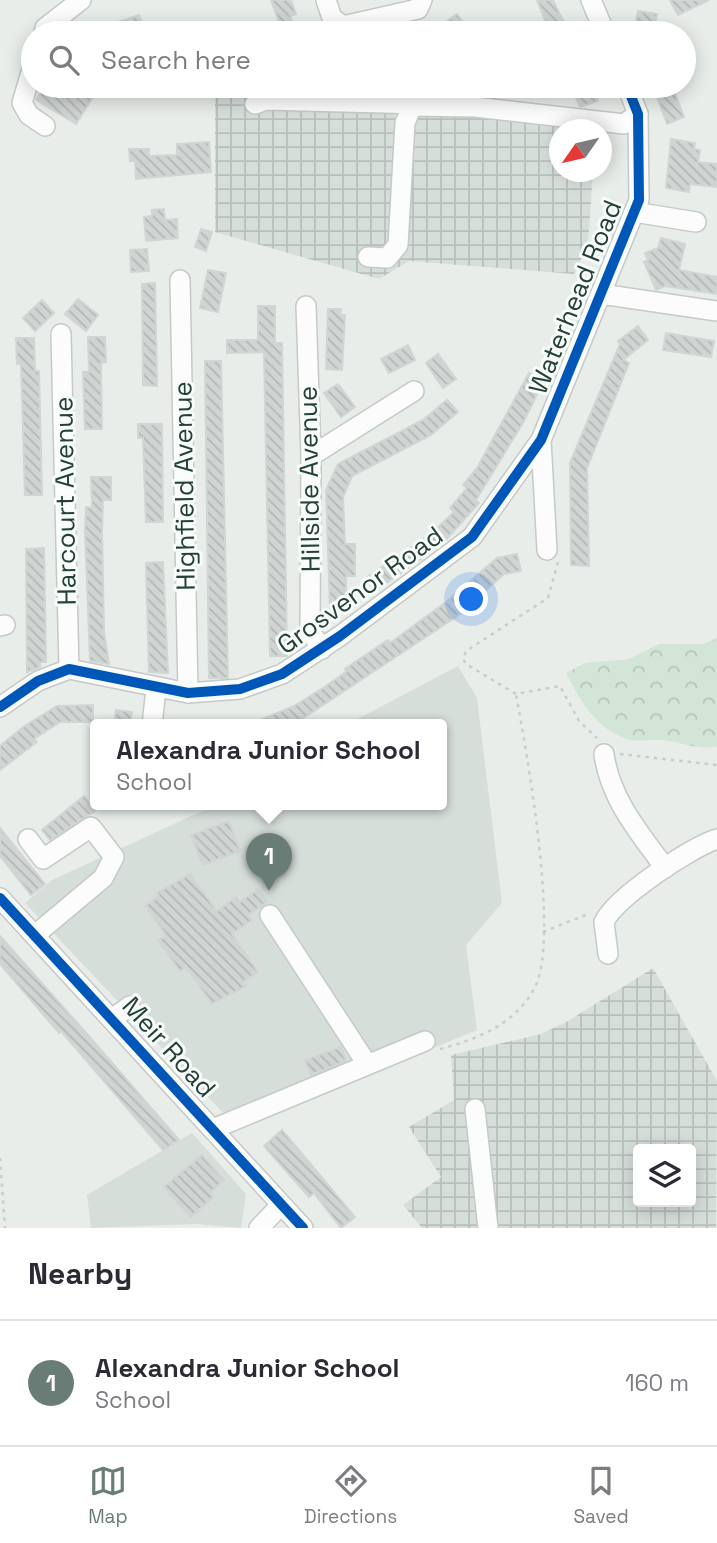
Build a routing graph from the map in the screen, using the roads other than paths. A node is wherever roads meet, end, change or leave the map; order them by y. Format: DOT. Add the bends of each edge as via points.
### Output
graph roads {
  1 [pos="81,0"];
  2 [pos="326,0"];
  3 [pos="422,0"];
  4 [pos="595,1"];
  5 [pos="54,21"];
  6 [pos="336,21"];
  7 [pos="365,21"];
  8 [pos="601,21"];
  9 [pos="23,98"];
  10 [pos="632,98"];
  11 [pos="255,104"];
  12 [pos="421,104"];
  13 [pos="638,114"];
  14 [pos="45,126"];
  15 [pos="634,212"];
  16 [pos="696,222"];
  17 [pos="368,257"];
  18 [pos="180,280"];
  19 [pos="601,295"];
  20 [pos="306,306"];
  21 [pos="717,312"];
  22 [pos="61,334"];
  23 [pos="414,391"];
  24 [pos="541,440"];
  25 [pos="310,456"];
  26 [pos="547,550"];
  27 [pos="322,649"];
  28 [pos="69,669"];
  29 [pos="156,689"];
  30 [pos="188,693"];
  31 [pos="0,707"];
  32 [pos="153,719"];
  33 [pos="608,750"];
  34 [pos="28,839"];
  35 [pos="717,839"];
  36 [pos="665,868"];
  37 [pos="0,898"];
  38 [pos="270,915"];
  39 [pos="35,935"];
  40 [pos="608,954"];
  41 [pos="130,1006"];
  42 [pos="112,1019"];
  43 [pos="425,1041"];
  44 [pos="367,1064"];
  45 [pos="475,1109"];
  46 [pos="213,1129"];
  47 [pos="281,1205"];
  48 [pos="259,1228"];
  49 [pos="303,1228"];
  50 [pos="488,1228"];
  1 -- 5 [label="street"];
  2 -- 6 [label="street"];
  3 -- 7 [label="street" via="418,9"];
  4 -- 8 [label="street"];
  9 -- 14 [label="street" via="29,115"];
  10 -- 13 [label="street, Waterhead Road"];
  11 -- 12 [label="street" via="266,100"];
  12 -- 13 [label="street" via="624,124"];
  12 -- 17 [label="street" via="412,106 405,123 398,245 387,258"];
  13 -- 15 [label="street, Waterhead Road" via="639,200"];
  15 -- 16 [label="street"];
  15 -- 19 [label="street, Waterhead Road"];
  18 -- 30 [label="street, Highfield Avenue"];
  19 -- 21 [label="street"];
  19 -- 24 [label="street, Waterhead Road"];
  20 -- 25 [label="street, Hillside Avenue"];
  22 -- 28 [label="street, Harcourt Avenue"];
  23 -- 25 [label="street"];
  24 -- 26 [label="street"];
  24 -- 27 [label="street, Grosvenor Road" via="472,537"];
  25 -- 27 [label="street, Hillside Avenue" via="310,631"];
  27 -- 30 [label="street, Grosvenor Road" via="258,684"];
  28 -- 29 [label="street, Grosvenor Road"];
  28 -- 31 [label="street" via="38,681"];
  29 -- 30 [label="street, Grosvenor Road"];
  29 -- 32 [label="street"];
  33 -- 36 [label="street" via="606,775 616,798"];
  34 -- 39 [label="street" via="43,859 91,827 114,857 103,878"];
  35 -- 36 [label="street"];
  36 -- 40 [label="street" via="615,907 604,922"];
  37 -- 39 [label="street, Meir Road"];
  38 -- 44 [label="street"];
  39 -- 42 [label="street, Meir Road"];
  41 -- 42 [label="street"];
  42 -- 46 [label="street, Meir Road"];
  43 -- 44 [label="street"];
  44 -- 46 [label="street"];
  45 -- 50 [label="street"];
  46 -- 47 [label="street, Meir Road"];
  47 -- 48 [label="street"];
  47 -- 49 [label="street, Meir Road"];
}
